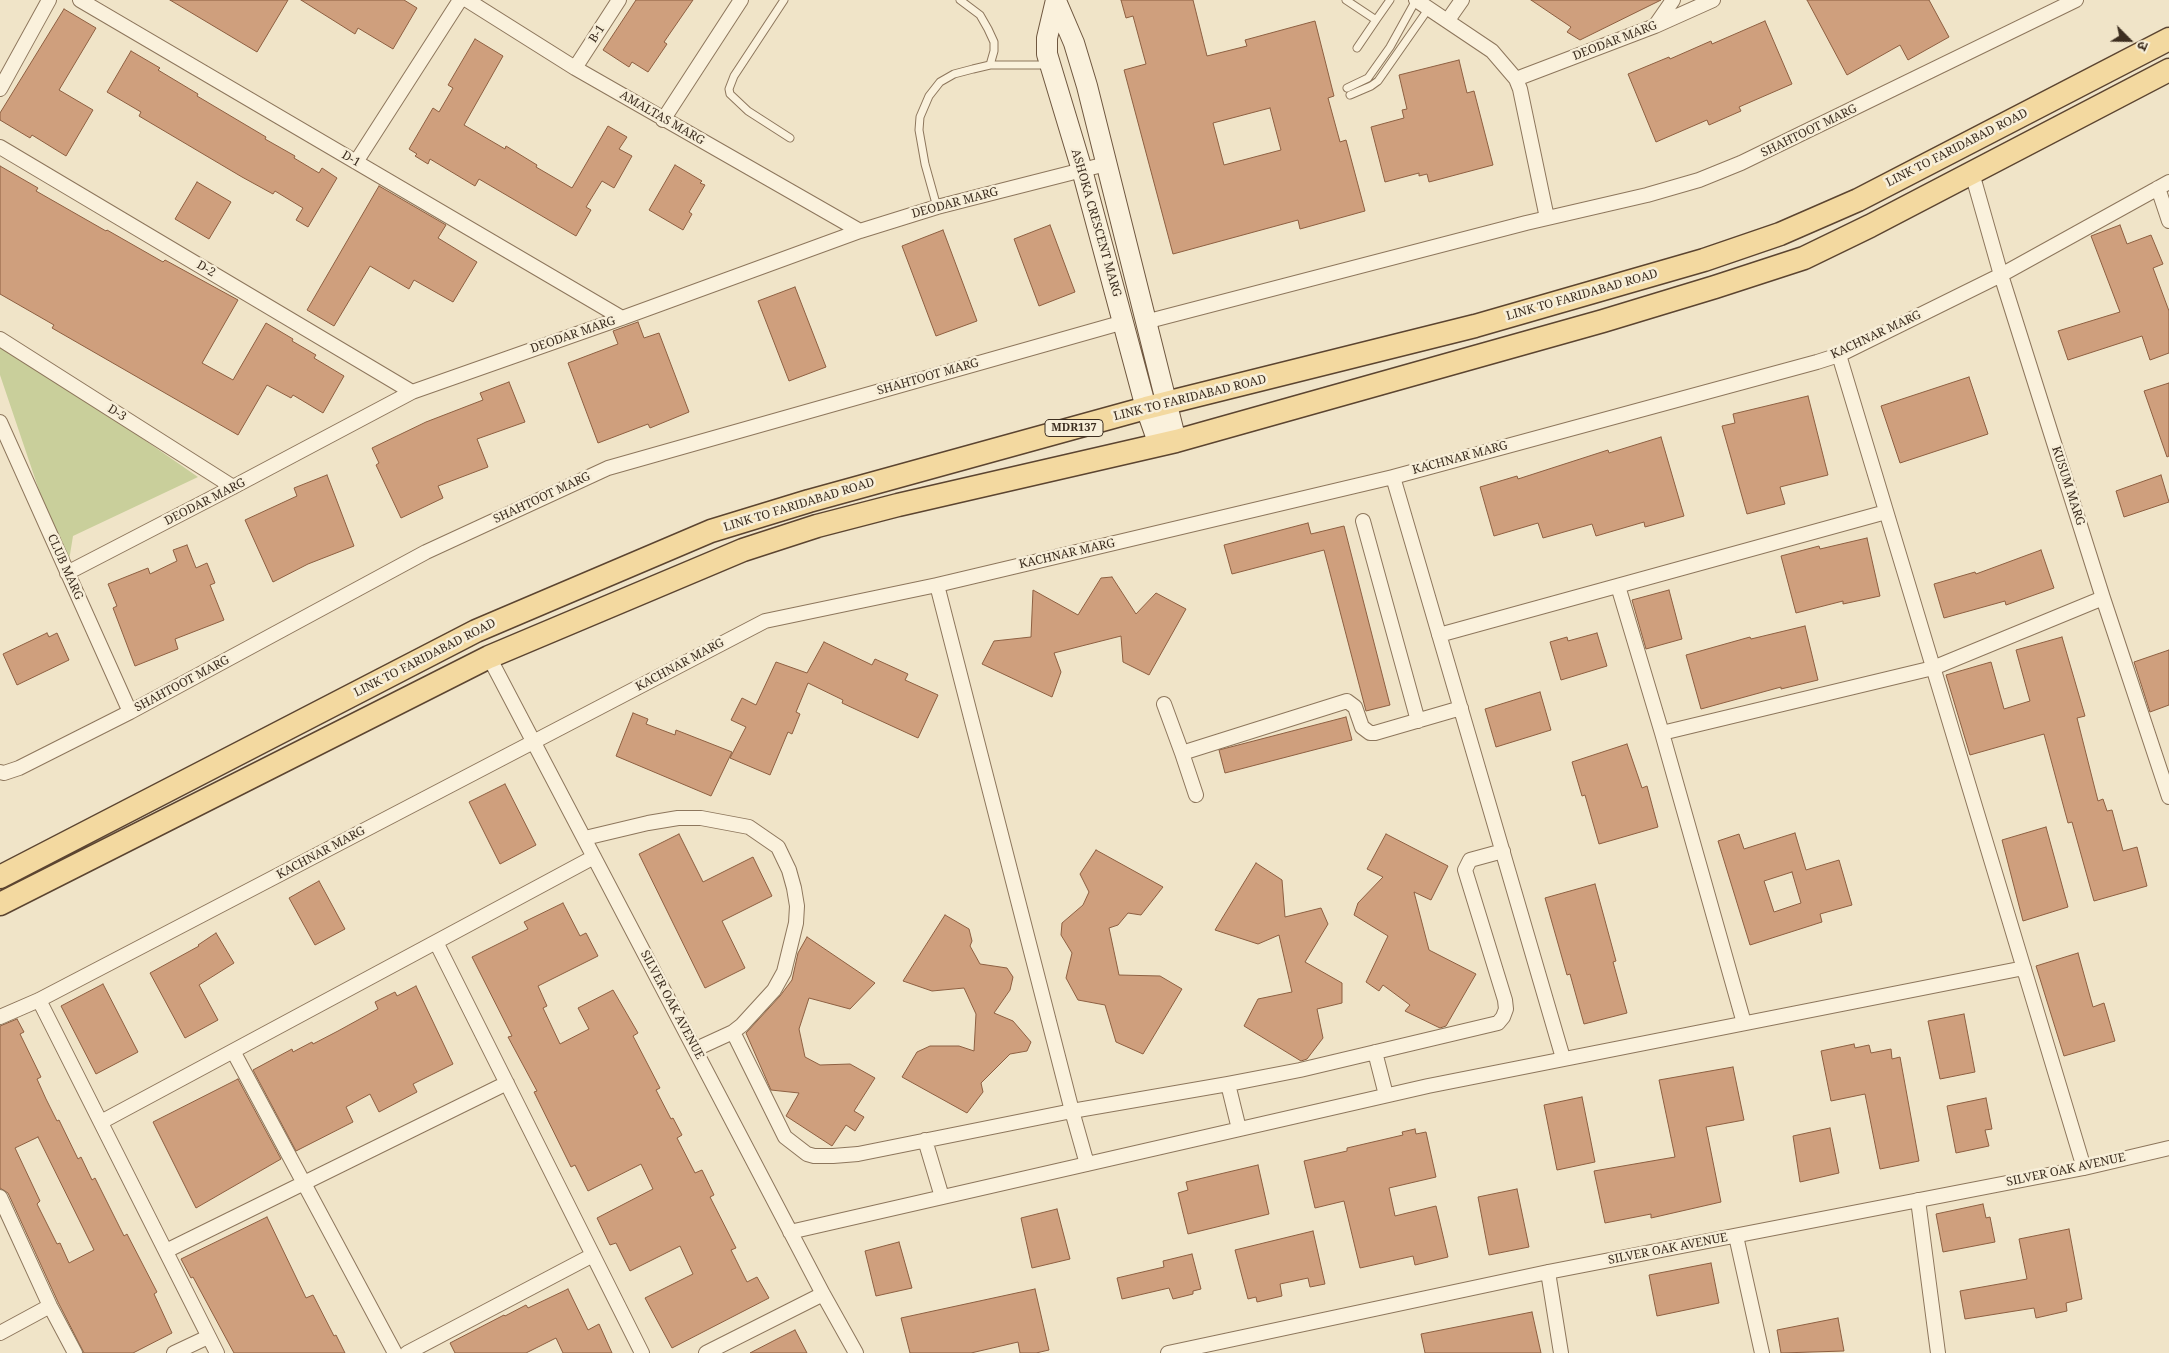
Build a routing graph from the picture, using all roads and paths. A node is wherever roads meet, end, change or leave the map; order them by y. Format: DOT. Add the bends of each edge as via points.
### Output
graph roads {
  1 [pos="49,0"];
  2 [pos="80,0"];
  3 [pos="460,0"];
  4 [pos="468,0"];
  5 [pos="619,0"];
  6 [pos="740,0"];
  7 [pos="784,0"];
  8 [pos="960,0"];
  9 [pos="1346,0"];
  10 [pos="1390,0"];
  11 [pos="1416,0"];
  12 [pos="1462,0"];
  13 [pos="1673,0"];
  14 [pos="1713,0"];
  15 [pos="2076,0"];
  16 [pos="1056,1"];
  17 [pos="1429,8"];
  18 [pos="1376,20"];
  19 [pos="1448,20"];
  20 [pos="1655,26"];
  21 [pos="2169,39"];
  22 [pos="1357,48"];
  23 [pos="1050,65"];
  24 [pos="990,66"];
  25 [pos="575,68"];
  26 [pos="2169,70"];
  27 [pos="1516,79"];
  28 [pos="0,89"];
  29 [pos="664,120"];
  30 [pos="790,138"];
  31 [pos="0,146"];
  32 [pos="356,162"];
  33 [pos="1106,164"];
  34 [pos="1082,170"];
  35 [pos="1972,173"];
  36 [pos="2163,185"];
  37 [pos="937,207"];
  38 [pos="1548,218"];
  39 [pos="2169,221"];
  40 [pos="860,231"];
  41 [pos="2001,275"];
  42 [pos="622,318"];
  43 [pos="1124,322"];
  44 [pos="1145,322"];
  45 [pos="0,339"];
  46 [pos="1839,355"];
  47 [pos="412,392"];
  48 [pos="1156,406"];
  49 [pos="0,422"];
  50 [pos="1167,443"];
  51 [pos="1393,477"];
  52 [pos="233,487"];
  53 [pos="1886,512"];
  54 [pos="1363,521"];
  55 [pos="67,573"];
  56 [pos="937,585"];
  57 [pos="1618,586"];
  58 [pos="2103,598"];
  59 [pos="1439,635"];
  60 [pos="489,657"];
  61 [pos="1933,668"];
  62 [pos="1164,704"];
  63 [pos="1461,708"];
  64 [pos="130,712"];
  65 [pos="1418,721"];
  66 [pos="1662,733"];
  67 [pos="534,741"];
  68 [pos="1182,753"];
  69 [pos="0,772"];
  70 [pos="1196,795"];
  71 [pos="2169,797"];
  72 [pos="585,838"];
  73 [pos="1503,851"];
  74 [pos="594,856"];
  75 [pos="0,877"];
  76 [pos="0,904"];
  77 [pos="436,942"];
  78 [pos="2024,968"];
  79 [pos="39,1000"];
  80 [pos="0,1017"];
  81 [pos="1744,1023"];
  82 [pos="733,1032"];
  83 [pos="696,1049"];
  84 [pos="233,1051"];
  85 [pos="1375,1052"];
  86 [pos="1563,1058"];
  87 [pos="507,1083"];
  88 [pos="1228,1084"];
  89 [pos="1386,1095"];
  90 [pos="1072,1111"];
  91 [pos="101,1122"];
  92 [pos="1239,1129"];
  93 [pos="925,1140"];
  94 [pos="2169,1148"];
  95 [pos="1086,1164"];
  96 [pos="2084,1168"];
  97 [pos="304,1184"];
  98 [pos="942,1196"];
  99 [pos="0,1197"];
  100 [pos="1918,1200"];
  101 [pos="790,1232"];
  102 [pos="1736,1236"];
  103 [pos="166,1251"];
  104 [pos="593,1256"];
  105 [pos="1548,1272"];
  106 [pos="822,1294"];
  107 [pos="50,1306"];
  108 [pos="0,1333"];
  109 [pos="208,1337"];
  110 [pos="75,1353"];
  111 [pos="174,1353"];
  112 [pos="217,1353"];
  113 [pos="395,1353"];
  114 [pos="407,1353"];
  115 [pos="642,1353"];
  116 [pos="706,1353"];
  117 [pos="856,1353"];
  118 [pos="1168,1353"];
  119 [pos="1561,1353"];
  120 [pos="1762,1353"];
  121 [pos="1938,1353"];
  1 -- 28 [label="street"];
  2 -- 32 [label="street, D-1"];
  3 -- 32 [label="street"];
  4 -- 25 [label="street, AMALTAS MARG"];
  5 -- 25 [label="street, B-1"];
  6 -- 29 [label="street"];
  7 -- 30 [label="lane" via="734,76 729,89 730,94 748,111"];
  8 -- 24 [label="lane" via="980,15 988,28 994,42"];
  9 -- 18 [label="lane"];
  10 -- 18 [label="lane"];
  11 -- 17 [label="street"];
  11 -- 17 [label="lane" via="1368,78 1348,91 1371,86 1378,81"];
  12 -- 19 [label="street"];
  13 -- 20 [label="street"];
  14 -- 20 [label="street, DEODAR MARG"];
  15 -- 38 [label="street, SHAHTOOT MARG" via="1741,163 1699,180 1647,195"];
  16 -- 23 [label="street, ASHOKA CRESCENT MARG" via="1046,45"];
  16 -- 33 [label="street" via="1077,51"];
  17 -- 19 [label="street"];
  18 -- 22 [label="lane"];
  19 -- 27 [label="street" via="1492,51"];
  20 -- 27 [label="street, DEODAR MARG"];
  21 -- 48 [label="main road, LINK TO FARIDABAD ROAD / MDR137" via="1858,200 1780,234 1704,260 1476,326"];
  23 -- 24 [label="lane"];
  23 -- 34 [label="street, ASHOKA CRESCENT MARG"];
  24 -- 37 [label="lane" via="954,74 940,82 924,106 918,130"];
  25 -- 29 [label="street, AMALTAS MARG"];
  26 -- 35 [label="main road, LINK TO FARIDABAD ROAD"];
  27 -- 38 [label="street"];
  29 -- 40 [label="street, AMALTAS MARG"];
  31 -- 47 [label="street, D-2"];
  32 -- 42 [label="street, D-1"];
  33 -- 34 [label="street, DEODAR MARG"];
  33 -- 44 [label="street"];
  34 -- 37 [label="street, DEODAR MARG"];
  34 -- 43 [label="street, ASHOKA CRESCENT MARG"];
  35 -- 41 [label="street, KUSUM MARG"];
  35 -- 50 [label="main road, LINK TO FARIDABAD ROAD" via="1804,258 1603,320"];
  36 -- 39 [label="street"];
  36 -- 41 [label="street, KACHNAR MARG"];
  37 -- 40 [label="street, DEODAR MARG"];
  38 -- 44 [label="street, SHAHTOOT MARG"];
  40 -- 42 [label="street, DEODAR MARG"];
  41 -- 46 [label="street, KACHNAR MARG"];
  41 -- 58 [label="street, KUSUM MARG"];
  42 -- 47 [label="street, DEODAR MARG"];
  43 -- 48 [label="street, ASHOKA CRESCENT MARG"];
  43 -- 64 [label="street, SHAHTOOT MARG" via="608,468 426,552"];
  44 -- 48 [label="street"];
  45 -- 52 [label="street, D-3"];
  46 -- 51 [label="street, KACHNAR MARG"];
  46 -- 53 [label="street"];
  47 -- 52 [label="street, DEODAR MARG"];
  48 -- 50 [label="street"];
  48 -- 75 [label="main road, LINK TO FARIDABAD ROAD / MDR137" via="711,531 476,631"];
  49 -- 55 [label="street, CLUB MARG"];
  50 -- 60 [label="main road, LINK TO FARIDABAD ROAD" via="817,526 743,550"];
  51 -- 56 [label="street, KACHNAR MARG"];
  51 -- 59 [label="street"];
  52 -- 55 [label="street, DEODAR MARG"];
  53 -- 57 [label="street"];
  53 -- 61 [label="street"];
  54 -- 65 [label="street"];
  55 -- 64 [label="street, CLUB MARG"];
  56 -- 67 [label="street, KACHNAR MARG" via="765,621"];
  56 -- 90 [label="street"];
  57 -- 59 [label="street"];
  57 -- 66 [label="street"];
  58 -- 61 [label="street"];
  58 -- 71 [label="street, KUSUM MARG"];
  59 -- 63 [label="street"];
  60 -- 67 [label="street, SILVER OAK AVENUE"];
  60 -- 76 [label="main road, LINK TO FARIDABAD ROAD"];
  61 -- 66 [label="street"];
  61 -- 78 [label="street"];
  62 -- 68 [label="street"];
  63 -- 65 [label="street"];
  63 -- 73 [label="street"];
  64 -- 69 [label="street, SHAHTOOT MARG" via="18,768"];
  65 -- 68 [label="street" via="1370,733 1362,727 1355,707 1347,701"];
  66 -- 81 [label="street"];
  67 -- 72 [label="street, SILVER OAK AVENUE"];
  67 -- 79 [label="street, KACHNAR MARG"];
  68 -- 70 [label="street"];
  72 -- 74 [label="street, SILVER OAK AVENUE"];
  72 -- 82 [label="street" via="648,822 701,818 749,827 778,847 794,888 796,924 784,972 774,990"];
  73 -- 85 [label="street" via="1470,860 1466,870 1505,1000 1503,1017 1489,1026"];
  73 -- 86 [label="street"];
  74 -- 77 [label="street"];
  74 -- 83 [label="street, SILVER OAK AVENUE"];
  77 -- 84 [label="street"];
  77 -- 87 [label="street"];
  78 -- 81 [label="street"];
  78 -- 96 [label="street"];
  79 -- 80 [label="street, KACHNAR MARG"];
  79 -- 91 [label="street"];
  81 -- 86 [label="street"];
  82 -- 83 [label="street"];
  82 -- 93 [label="street" via="786,1137 806,1154 858,1154"];
  83 -- 101 [label="street, SILVER OAK AVENUE"];
  84 -- 91 [label="street"];
  84 -- 97 [label="street"];
  85 -- 88 [label="street"];
  85 -- 89 [label="street"];
  86 -- 89 [label="street"];
  87 -- 97 [label="street"];
  87 -- 104 [label="street"];
  88 -- 90 [label="street"];
  88 -- 92 [label="street"];
  89 -- 92 [label="street"];
  90 -- 93 [label="street"];
  90 -- 95 [label="street"];
  91 -- 103 [label="street"];
  92 -- 95 [label="street"];
  93 -- 98 [label="street"];
  94 -- 96 [label="street, SILVER OAK AVENUE"];
  95 -- 98 [label="street"];
  96 -- 100 [label="street, SILVER OAK AVENUE"];
  97 -- 103 [label="street"];
  97 -- 113 [label="street"];
  98 -- 101 [label="street"];
  99 -- 107 [label="street"];
  100 -- 102 [label="street, SILVER OAK AVENUE"];
  100 -- 121 [label="street"];
  101 -- 106 [label="street, SILVER OAK AVENUE"];
  102 -- 105 [label="street, SILVER OAK AVENUE"];
  102 -- 120 [label="street"];
  103 -- 109 [label="street"];
  104 -- 114 [label="street"];
  104 -- 115 [label="street"];
  105 -- 118 [label="street, SILVER OAK AVENUE"];
  105 -- 119 [label="street"];
  106 -- 116 [label="street"];
  106 -- 117 [label="street, SILVER OAK AVENUE"];
  107 -- 108 [label="street"];
  107 -- 110 [label="street"];
  109 -- 111 [label="street"];
  109 -- 112 [label="street"];
}
